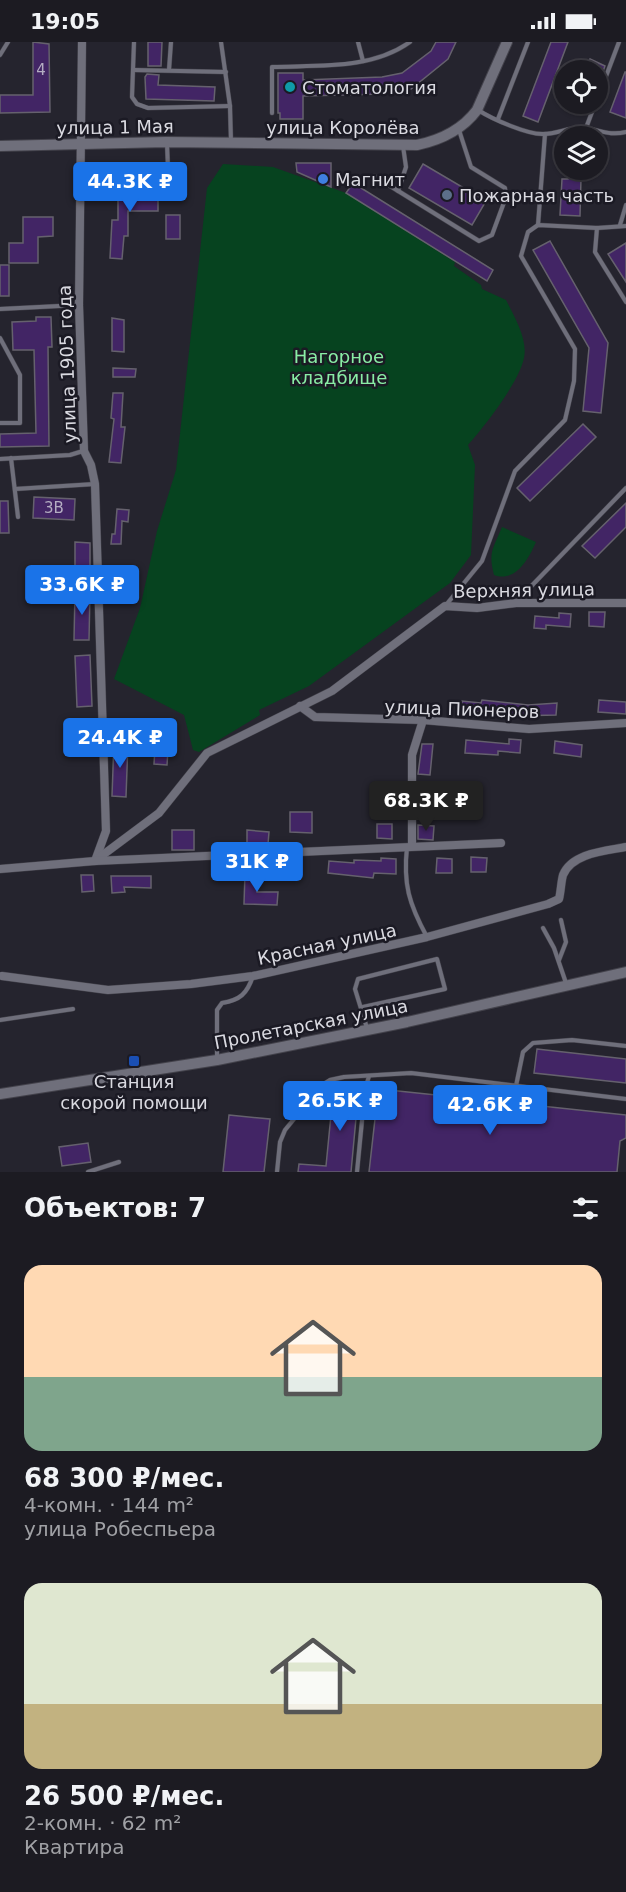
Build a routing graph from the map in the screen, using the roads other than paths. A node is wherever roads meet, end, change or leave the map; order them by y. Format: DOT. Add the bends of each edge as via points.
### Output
graph roads {
  1 [pos="8,42"];
  2 [pos="82,42"];
  3 [pos="134,42"];
  4 [pos="171,42"];
  5 [pos="221,42"];
  6 [pos="358,42"];
  7 [pos="410,42"];
  8 [pos="507,42"];
  9 [pos="528,42"];
  10 [pos="619,42"];
  11 [pos="0,55"];
  12 [pos="363,61"];
  13 [pos="134,70"];
  14 [pos="169,70"];
  15 [pos="608,70"];
  16 [pos="226,72"];
  17 [pos="230,106"];
  18 [pos="477,110"];
  19 [pos="272,113"];
  20 [pos="498,119"];
  21 [pos="459,129"];
  22 [pos="554,132"];
  23 [pos="626,132"];
  24 [pos="544,134"];
  25 [pos="608,134"];
  26 [pos="166,142"];
  27 [pos="80,143"];
  28 [pos="231,143"];
  29 [pos="0,146"];
  30 [pos="403,146"];
  31 [pos="374,176"];
  32 [pos="398,191"];
  33 [pos="169,195"];
  34 [pos="626,205"];
  35 [pos="538,225"];
  36 [pos="620,225"];
  37 [pos="626,226"];
  38 [pos="597,228"];
  39 [pos="626,302"];
  40 [pos="79,305"];
  41 [pos="0,309"];
  42 [pos="0,338"];
  43 [pos="0,423"];
  44 [pos="84,451"];
  45 [pos="11,458"];
  46 [pos="0,459"];
  47 [pos="95,484"];
  48 [pos="626,488"];
  49 [pos="15,489"];
  50 [pos="18,518"];
  51 [pos="516,603"];
  52 [pos="626,603"];
  53 [pos="445,606"];
  54 [pos="300,706"];
  55 [pos="423,720"];
  56 [pos="626,723"];
  57 [pos="501,843"];
  58 [pos="410,845"];
  59 [pos="626,847"];
  60 [pos="95,861"];
  61 [pos="0,869"];
  62 [pos="561,920"];
  63 [pos="543,928"];
  64 [pos="427,938"];
  65 [pos="559,961"];
  66 [pos="626,972"];
  67 [pos="2,976"];
  68 [pos="253,976"];
  69 [pos="566,984"];
  70 [pos="363,1007"];
  71 [pos="73,1009"];
  72 [pos="0,1020"];
  73 [pos="367,1030"];
  74 [pos="626,1046"];
  75 [pos="217,1060"];
  76 [pos="369,1077"];
  77 [pos="516,1086"];
  78 [pos="0,1094"];
  79 [pos="626,1099"];
  80 [pos="119,1162"];
  81 [pos="88,1172"];
  82 [pos="277,1172"];
  83 [pos="357,1172"];
  1 -- 11 [label="lane"];
  2 -- 27 [label="street, улица 1905 года"];
  3 -- 13 [label="lane"];
  4 -- 14 [label="lane"];
  5 -- 16 [label="lane"];
  6 -- 12 [label="lane"];
  7 -- 12 [label="lane" via="393,54"];
  8 -- 18 [label="main road, улица Королёва"];
  9 -- 20 [label="lane"];
  10 -- 15 [label="lane"];
  12 -- 19 [label="lane" via="272,67"];
  13 -- 14 [label="lane"];
  13 -- 17 [label="lane" via="132,97 137,104 148,108"];
  14 -- 16 [label="lane"];
  16 -- 17 [label="lane"];
  17 -- 28 [label="lane"];
  18 -- 20 [label="lane"];
  18 -- 21 [label="main road, улица Королёва"];
  20 -- 24 [label="lane"];
  21 -- 30 [label="main road, улица Королёва" via="431,142"];
  21 -- 32 [label="lane" via="471,167 505,188 506,197 492,235 478,241"];
  22 -- 24 [label="lane"];
  23 -- 25 [label="lane"];
  24 -- 35 [label="lane"];
  26 -- 27 [label="main road, улица 1 Мая"];
  26 -- 28 [label="main road, улица 1 Мая"];
  26 -- 33 [label="lane"];
  27 -- 29 [label="main road, улица 1 Мая"];
  27 -- 40 [label="street, улица 1905 года"];
  28 -- 30 [label="main road, улица Королёва"];
  30 -- 32 [label="lane" via="406,167"];
  31 -- 32 [label="lane"];
  34 -- 36 [label="lane"];
  35 -- 38 [label="lane"];
  35 -- 53 [label="lane" via="528,232 521,256 575,349 568,411 565,420 515,471 482,561"];
  36 -- 37 [label="lane"];
  36 -- 38 [label="lane"];
  38 -- 39 [label="lane" via="595,252"];
  40 -- 41 [label="lane"];
  40 -- 44 [label="street, улица 1905 года"];
  42 -- 43 [label="lane" via="20,375 20,423"];
  44 -- 45 [label="lane"];
  44 -- 47 [label="street, улица 1905 года"];
  45 -- 46 [label="lane"];
  45 -- 49 [label="lane"];
  47 -- 49 [label="lane"];
  47 -- 60 [label="street, улица 1905 года" via="106,831"];
  48 -- 51 [label="lane"];
  49 -- 50 [label="lane"];
  51 -- 52 [label="street, Верхняя улица"];
  51 -- 53 [label="street, Верхняя улица" via="477,608"];
  53 -- 54 [label="street, Верхняя улица" via="332,691"];
  54 -- 55 [label="street, улица Пионеров" via="315,717"];
  54 -- 60 [label="street, Верхняя улица" via="207,753 159,813"];
  55 -- 56 [label="street, улица Пионеров" via="529,729"];
  55 -- 58 [label="street" via="412,755"];
  57 -- 58 [label="street"];
  58 -- 60 [label="street"];
  58 -- 64 [label="lane" via="405,885"];
  59 -- 64 [label="street, Красная улица" via="578,859 562,877 559,899"];
  60 -- 61 [label="street"];
  62 -- 65 [label="lane" via="566,942"];
  63 -- 65 [label="lane"];
  64 -- 68 [label="street, Красная улица"];
  65 -- 69 [label="lane"];
  66 -- 69 [label="main road, Пролетарская улица"];
  67 -- 68 [label="street, Красная улица" via="108,990"];
  68 -- 75 [label="lane" via="246,994 222,1003 217,1010"];
  69 -- 73 [label="main road, Пролетарская улица"];
  70 -- 70 [label="lane" via="445,990 437,959 358,979 356,989"];
  70 -- 73 [label="lane"];
  71 -- 72 [label="lane"];
  73 -- 75 [label="main road, Пролетарская улица"];
  74 -- 77 [label="lane" via="572,1040 533,1042 523,1052"];
  75 -- 78 [label="main road, Пролетарская улица"];
  76 -- 77 [label="lane" via="411,1073"];
  76 -- 82 [label="lane" via="344,1077 322,1085 285,1130"];
  76 -- 83 [label="lane"];
  77 -- 79 [label="lane"];
  80 -- 81 [label="lane"];
}
